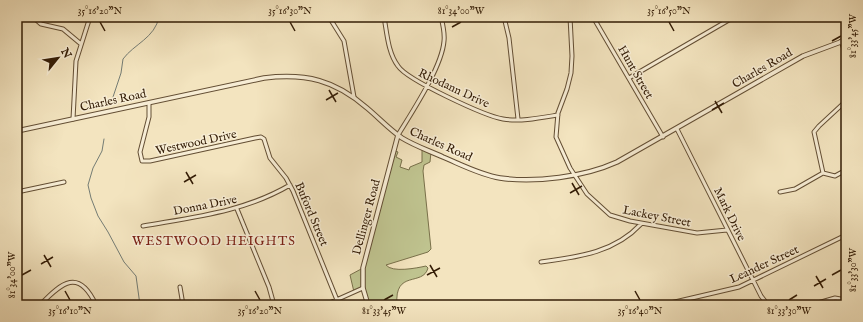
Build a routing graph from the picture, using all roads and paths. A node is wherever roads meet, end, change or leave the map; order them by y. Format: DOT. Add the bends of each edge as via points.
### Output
graph roads {
  1 [pos="33,17"];
  2 [pos="90,17"];
  3 [pos="329,17"];
  4 [pos="384,17"];
  5 [pos="441,17"];
  6 [pos="504,17"];
  7 [pos="570,17"];
  8 [pos="593,17"];
  9 [pos="734,17"];
  10 [pos="846,40"];
  11 [pos="841,42"];
  12 [pos="81,44"];
  13 [pos="846,55"];
  14 [pos="629,78"];
  15 [pos="427,87"];
  16 [pos="354,97"];
  17 [pos="846,101"];
  18 [pos="149,103"];
  19 [pos="558,115"];
  20 [pos="73,119"];
  21 [pos="518,119"];
  22 [pos="677,130"];
  23 [pos="17,131"];
  24 [pos="398,135"];
  25 [pos="663,137"];
  26 [pos="264,139"];
  27 [pos="846,170"];
  28 [pos="824,172"];
  29 [pos="574,175"];
  30 [pos="64,182"];
  31 [pos="290,186"];
  32 [pos="17,192"];
  33 [pos="780,192"];
  34 [pos="237,209"];
  35 [pos="640,224"];
  36 [pos="143,226"];
  37 [pos="727,230"];
  38 [pos="846,235"];
  39 [pos="541,262"];
  40 [pos="753,280"];
  41 [pos="180,287"];
  42 [pos="363,288"];
  43 [pos="688,299"];
  44 [pos="828,299"];
  45 [pos="337,300"];
  46 [pos="846,300"];
  47 [pos="40,305"];
  48 [pos="96,305"];
  49 [pos="183,305"];
  50 [pos="274,305"];
  51 [pos="325,305"];
  52 [pos="368,305"];
  53 [pos="662,305"];
  54 [pos="689,305"];
  55 [pos="768,305"];
  56 [pos="810,305"];
  57 [pos="829,305"];
  1 -- 12 [label="street" via="41,24 63,29"];
  2 -- 12 [label="street"];
  3 -- 16 [label="street" via="344,41"];
  4 -- 15 [label="street, Rhodann Drive" via="391,51 398,67 414,81"];
  5 -- 15 [label="street" via="443,49"];
  6 -- 21 [label="street" via="510,45"];
  7 -- 19 [label="street, Lackey Street" via="571,73"];
  8 -- 14 [label="street, Hunt Street"];
  9 -- 14 [label="street"];
  10 -- 11 [label="street, Charles Road"];
  11 -- 13 [label="street"];
  11 -- 22 [label="street, Charles Road" via="803,56"];
  12 -- 20 [label="street" via="74,70"];
  14 -- 25 [label="street, Hunt Street"];
  15 -- 21 [label="street, Rhodann Drive" via="500,118"];
  15 -- 24 [label="street"];
  16 -- 18 [label="street, Charles Road" via="320,80 286,76 264,78"];
  16 -- 24 [label="street, Charles Road"];
  17 -- 28 [label="street" via="814,132"];
  18 -- 20 [label="street, Charles Road"];
  18 -- 26 [label="street, Westwood Drive" via="150,117 140,152 142,161 255,138"];
  19 -- 21 [label="street, Rhodann Drive"];
  19 -- 29 [label="street, Lackey Street" via="556,136 563,156"];
  20 -- 23 [label="street, Charles Road"];
  22 -- 25 [label="street, Charles Road"];
  22 -- 37 [label="street, Mark Drive"];
  24 -- 29 [label="street, Charles Road" via="438,155 500,178 525,179"];
  24 -- 42 [label="street, Dellinger Road" via="366,250"];
  25 -- 29 [label="street, Charles Road" via="606,167"];
  26 -- 31 [label="street, Buford Street" via="272,161"];
  27 -- 28 [label="street" via="835,176"];
  28 -- 33 [label="street" via="795,189"];
  29 -- 35 [label="street, Lackey Street" via="587,194 602,209 619,218"];
  30 -- 32 [label="street"];
  31 -- 34 [label="street, Donna Drive"];
  31 -- 45 [label="street, Buford Street"];
  34 -- 36 [label="street, Donna Drive"];
  34 -- 50 [label="street"];
  35 -- 37 [label="street, Lackey Street" via="697,232"];
  35 -- 39 [label="street" via="622,240 603,250"];
  37 -- 40 [label="street, Mark Drive"];
  38 -- 40 [label="street, Leander Street"];
  40 -- 43 [label="street, Leander Street" via="739,287"];
  40 -- 55 [label="street, Mark Drive"];
  41 -- 49 [label="street"];
  42 -- 45 [label="street"];
  42 -- 52 [label="street, Dellinger Road"];
  43 -- 53 [label="street, Leander Street"];
  43 -- 54 [label="street"];
  44 -- 46 [label="street"];
  44 -- 56 [label="street"];
  44 -- 57 [label="street"];
  45 -- 51 [label="street"];
  47 -- 48 [label="street" via="67,282 77,282 89,291"];
}
